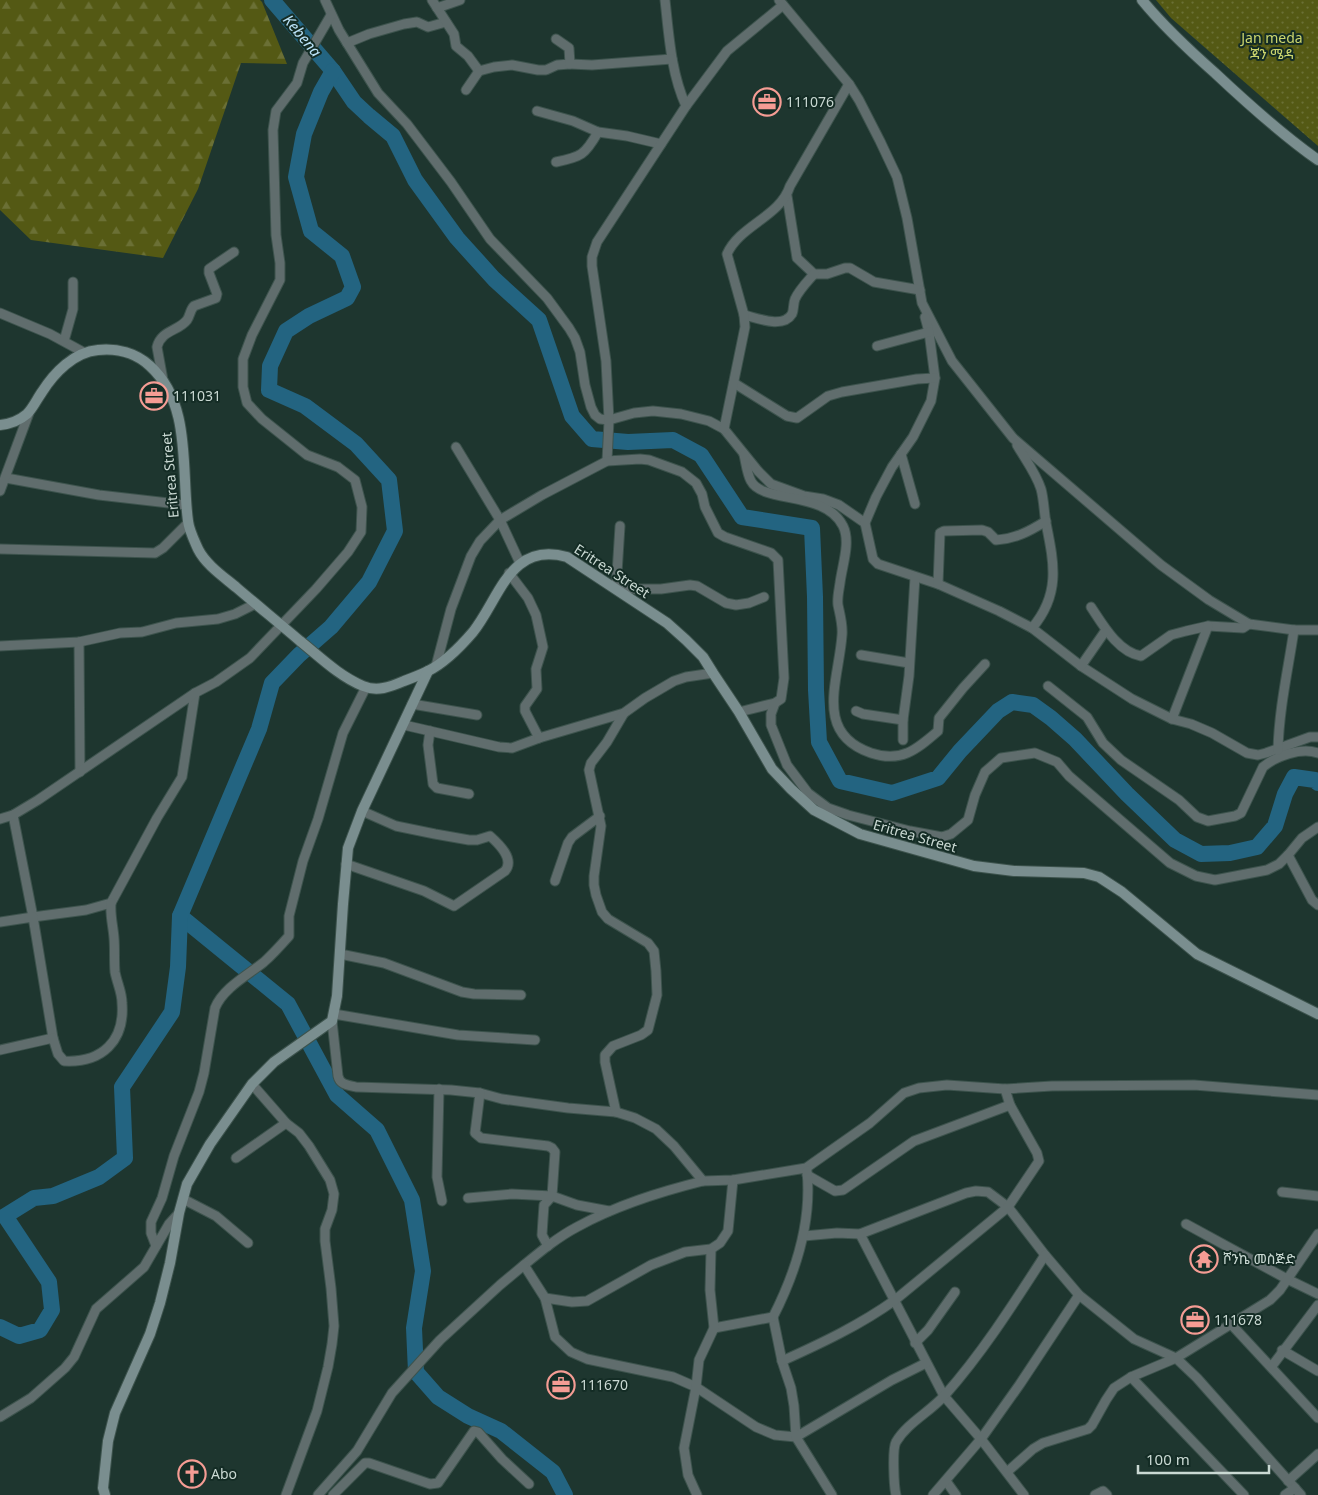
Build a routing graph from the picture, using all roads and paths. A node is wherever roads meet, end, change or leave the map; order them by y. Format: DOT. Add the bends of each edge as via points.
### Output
graph roads {
  1 [pos="325,0"];
  2 [pos="460,0"];
  3 [pos="665,0"];
  4 [pos="1142,0"];
  5 [pos="781,3"];
  6 [pos="434,4"];
  7 [pos="331,14"];
  8 [pos="446,22"];
  9 [pos="556,39"];
  10 [pos="347,43"];
  11 [pos="672,59"];
  12 [pos="570,64"];
  13 [pos="478,71"];
  14 [pos="849,84"];
  15 [pos="466,90"];
  16 [pos="686,106"];
  17 [pos="537,111"];
  18 [pos="598,132"];
  19 [pos="662,144"];
  20 [pos="1318,160"];
  21 [pos="556,162"];
  22 [pos="787,196"];
  23 [pos="234,252"];
  24 [pos="814,274"];
  25 [pos="73,282"];
  26 [pos="920,290"];
  27 [pos="922,303"];
  28 [pos="0,314"];
  29 [pos="744,315"];
  30 [pos="929,332"];
  31 [pos="64,341"];
  32 [pos="876,346"];
  33 [pos="85,353"];
  34 [pos="934,378"];
  35 [pos="163,380"];
  36 [pos="734,383"];
  37 [pos="28,413"];
  38 [pos="609,420"];
  39 [pos="0,425"];
  40 [pos="724,429"];
  41 [pos="1013,438"];
  42 [pos="456,448"];
  43 [pos="742,450"];
  44 [pos="901,454"];
  45 [pos="607,458"];
  46 [pos="6,478"];
  47 [pos="0,491"];
  48 [pos="915,504"];
  49 [pos="186,505"];
  50 [pos="500,520"];
  51 [pos="1046,521"];
  52 [pos="188,523"];
  53 [pos="865,523"];
  54 [pos="620,526"];
  55 [pos="0,549"];
  56 [pos="520,563"];
  57 [pos="509,573"];
  58 [pos="916,577"];
  59 [pos="938,584"];
  60 [pos="616,589"];
  61 [pos="764,597"];
  62 [pos="255,604"];
  63 [pos="1091,607"];
  64 [pos="1249,624"];
  65 [pos="282,626"];
  66 [pos="1208,626"];
  67 [pos="1032,628"];
  68 [pos="1106,630"];
  69 [pos="1294,630"];
  70 [pos="1318,630"];
  71 [pos="79,642"];
  72 [pos="0,646"];
  73 [pos="861,655"];
  74 [pos="909,663"];
  75 [pos="985,664"];
  76 [pos="1081,666"];
  77 [pos="432,669"];
  78 [pos="713,673"];
  79 [pos="1048,686"];
  80 [pos="366,687"];
  81 [pos="195,693"];
  82 [pos="775,703"];
  83 [pos="412,704"];
  84 [pos="760,707"];
  85 [pos="856,711"];
  86 [pos="739,712"];
  87 [pos="624,713"];
  88 [pos="771,714"];
  89 [pos="476,715"];
  90 [pos="1172,719"];
  91 [pos="903,720"];
  92 [pos="404,724"];
  93 [pos="430,731"];
  94 [pos="1318,737"];
  95 [pos="539,738"];
  96 [pos="903,740"];
  97 [pos="1278,750"];
  98 [pos="1318,753"];
  99 [pos="80,772"];
  100 [pos="468,794"];
  101 [pos="362,811"];
  102 [pos="13,815"];
  103 [pos="600,816"];
  104 [pos="0,819"];
  105 [pos="1318,827"];
  106 [pos="1288,855"];
  107 [pos="346,864"];
  108 [pos="555,881"];
  109 [pos="111,903"];
  110 [pos="1318,905"];
  111 [pos="33,918"];
  112 [pos="0,922"];
  113 [pos="340,954"];
  114 [pos="521,995"];
  115 [pos="1318,1014"];
  116 [pos="333,1018"];
  117 [pos="53,1038"];
  118 [pos="536,1040"];
  119 [pos="0,1050"];
  120 [pos="252,1084"];
  121 [pos="439,1089"];
  122 [pos="1005,1089"];
  123 [pos="480,1093"];
  124 [pos="1318,1095"];
  125 [pos="1010,1105"];
  126 [pos="616,1112"];
  127 [pos="286,1123"];
  128 [pos="236,1158"];
  129 [pos="807,1172"];
  130 [pos="733,1180"];
  131 [pos="703,1181"];
  132 [pos="1282,1192"];
  133 [pos="552,1196"];
  134 [pos="1318,1196"];
  135 [pos="468,1198"];
  136 [pos="183,1199"];
  137 [pos="442,1201"];
  138 [pos="1008,1207"];
  139 [pos="609,1211"];
  140 [pos="179,1213"];
  141 [pos="1186,1224"];
  142 [pos="860,1234"];
  143 [pos="1318,1234"];
  144 [pos="804,1236"];
  145 [pos="248,1243"];
  146 [pos="156,1246"];
  147 [pos="548,1246"];
  148 [pos="710,1249"];
  149 [pos="1045,1255"];
  150 [pos="524,1265"];
  151 [pos="1287,1279"];
  152 [pos="955,1292"];
  153 [pos="1318,1294"];
  154 [pos="1079,1295"];
  155 [pos="545,1298"];
  156 [pos="895,1300"];
  157 [pos="1318,1305"];
  158 [pos="773,1317"];
  159 [pos="1230,1323"];
  160 [pos="714,1328"];
  161 [pos="915,1343"];
  162 [pos="1282,1350"];
  163 [pos="1176,1358"];
  164 [pos="782,1361"];
  165 [pos="926,1364"];
  166 [pos="1272,1366"];
  167 [pos="1318,1371"];
  168 [pos="1131,1377"];
  169 [pos="696,1387"];
  170 [pos="944,1396"];
  171 [pos="0,1417"];
  172 [pos="1318,1418"];
  173 [pos="796,1437"];
  174 [pos="980,1439"];
  175 [pos="1318,1454"];
  176 [pos="1007,1472"];
  177 [pos="946,1481"];
  178 [pos="529,1484"];
  179 [pos="1291,1484"];
  180 [pos="102,1493"];
  181 [pos="286,1495"];
  182 [pos="318,1495"];
  183 [pos="332,1495"];
  184 [pos="697,1495"];
  185 [pos="832,1495"];
  186 [pos="896,1495"];
  187 [pos="933,1495"];
  188 [pos="956,1495"];
  189 [pos="1024,1495"];
  190 [pos="1094,1495"];
  191 [pos="1107,1495"];
  192 [pos="1244,1495"];
  193 [pos="1285,1495"];
  194 [pos="1301,1495"];
  1 -- 7 [label="street"];
  2 -- 6 [label="street"];
  3 -- 11 [label="street"];
  4 -- 20 [label="main road" via="1162,24 1252,107"];
  5 -- 14 [label="street"];
  5 -- 16 [label="street" via="727,51"];
  6 -- 8 [label="street"];
  7 -- 10 [label="street"];
  7 -- 65 [label="street" via="303,63 297,83 276,111 273,130 280,280 242,359 243,387 247,403 262,419 307,454 338,467 355,480 362,507 361,532 348,552"];
  8 -- 10 [label="street" via="428,27 417,22 404,24"];
  8 -- 13 [label="street" via="454,34 456,46"];
  9 -- 12 [label="street" via="569,48"];
  10 -- 38 [label="street" via="378,93 407,124 490,239 547,298 569,328 580,352 590,407 600,419"];
  11 -- 12 [label="street"];
  11 -- 16 [label="street" via="678,88"];
  12 -- 13 [label="street" via="546,70 512,66"];
  13 -- 15 [label="street"];
  14 -- 22 [label="street"];
  14 -- 26 [label="street" via="897,177 908,218"];
  16 -- 19 [label="street"];
  17 -- 18 [label="street"];
  18 -- 19 [label="street"];
  18 -- 21 [label="street" via="583,154"];
  19 -- 38 [label="street" via="597,242 592,257 606,361"];
  22 -- 24 [label="street" via="797,258"];
  22 -- 29 [label="street" via="750,228 727,254"];
  23 -- 35 [label="street" via="209,269 216,298 194,306 186,321 158,341"];
  24 -- 26 [label="street" via="850,268 874,282"];
  24 -- 29 [label="street" via="799,292 788,319 774,322"];
  25 -- 31 [label="street" via="73,309"];
  26 -- 27 [label="street"];
  27 -- 30 [label="street"];
  27 -- 41 [label="street" via="952,361"];
  28 -- 31 [label="street"];
  29 -- 36 [label="street" via="745,327"];
  30 -- 32 [label="street"];
  30 -- 34 [label="street"];
  31 -- 33 [label="street"];
  33 -- 35 [label="main road, Eritrea Street" via="97,350 128,353 141,358"];
  33 -- 37 [label="main road, Eritrea Street" via="55,373"];
  34 -- 36 [label="street" via="917,378 828,396 797,418 787,416"];
  34 -- 44 [label="street" via="931,401"];
  35 -- 49 [label="main road, Eritrea Street" via="179,421"];
  36 -- 40 [label="street"];
  37 -- 39 [label="main road, Eritrea Street" via="9,424"];
  37 -- 46 [label="street"];
  38 -- 40 [label="street" via="653,411 709,420"];
  38 -- 45 [label="street"];
  40 -- 43 [label="street"];
  41 -- 51 [label="street" via="1033,471"];
  41 -- 64 [label="street" via="1161,565"];
  42 -- 50 [label="street"];
  43 -- 53 [label="street" via="771,484 839,505"];
  43 -- 75 [label="street" via="751,481 757,488 822,507 843,526 846,540 837,603 842,632 833,704 837,726 845,739 860,749 884,757 898,757 915,750 938,731 939,718"];
  44 -- 48 [label="street"];
  44 -- 53 [label="street"];
  45 -- 50 [label="street"];
  45 -- 82 [label="street" via="648,460 682,472 696,483 718,533 775,555 778,560 784,678 781,699"];
  46 -- 47 [label="street"];
  46 -- 49 [label="street" via="100,495"];
  49 -- 52 [label="main road, Eritrea Street"];
  50 -- 56 [label="street"];
  50 -- 77 [label="street" via="471,556"];
  51 -- 59 [label="street" via="1006,540 996,540 982,530 940,533"];
  51 -- 67 [label="street" via="1054,582 1040,619"];
  52 -- 55 [label="street" via="155,553"];
  52 -- 62 [label="main road, Eritrea Street" via="203,557"];
  53 -- 58 [label="street" via="878,564"];
  54 -- 60 [label="street"];
  56 -- 57 [label="main road, Eritrea Street"];
  56 -- 60 [label="main road, Eritrea Street" via="540,554 556,553"];
  57 -- 77 [label="main road, Eritrea Street" via="474,631"];
  57 -- 95 [label="street" via="528,598 541,631 543,648 536,669 536,689 525,706"];
  58 -- 59 [label="street"];
  58 -- 74 [label="street"];
  59 -- 67 [label="street"];
  60 -- 61 [label="street" via="697,586 726,603 736,604"];
  60 -- 78 [label="main road, Eritrea Street" via="667,623 703,657"];
  62 -- 65 [label="main road, Eritrea Street"];
  62 -- 71 [label="street" via="218,619 176,623"];
  63 -- 68 [label="street"];
  64 -- 66 [label="street" via="1243,628"];
  64 -- 69 [label="street"];
  65 -- 80 [label="main road, Eritrea Street" via="329,665"];
  65 -- 81 [label="street" via="250,658"];
  66 -- 68 [label="street" via="1172,635 1141,656 1124,648"];
  66 -- 90 [label="street"];
  67 -- 76 [label="street"];
  68 -- 76 [label="street"];
  69 -- 70 [label="street"];
  69 -- 97 [label="street" via="1278,726"];
  71 -- 72 [label="street"];
  71 -- 99 [label="street"];
  73 -- 74 [label="street"];
  74 -- 91 [label="street"];
  76 -- 90 [label="street" via="1132,699"];
  77 -- 80 [label="main road, Eritrea Street" via="388,688"];
  77 -- 83 [label="main road"];
  78 -- 86 [label="main road, Eritrea Street"];
  78 -- 87 [label="street" via="674,681"];
  79 -- 98 [label="street" via="1087,717 1103,743 1121,760 1179,800 1197,817 1208,820 1241,813 1263,766 1268,762 1293,752"];
  80 -- 146 [label="street" via="343,733 303,861 289,916 289,936 215,1008 199,1092 151,1222"];
  81 -- 99 [label="street"];
  81 -- 109 [label="street" via="182,777"];
  82 -- 84 [label="street"];
  82 -- 88 [label="street"];
  83 -- 89 [label="street"];
  83 -- 92 [label="main road"];
  84 -- 86 [label="street"];
  84 -- 88 [label="street"];
  85 -- 91 [label="street"];
  86 -- 115 [label="main road, Eritrea Street" via="772,769 814,810 838,824 860,834 974,866 1014,872 1084,873 1099,877 1198,954"];
  87 -- 95 [label="street"];
  87 -- 103 [label="street" via="589,770"];
  88 -- 106 [label="street" via="771,725 787,765 808,793 828,808 848,815 942,837 968,820 985,772 1001,758 1036,753 1057,762 1163,857 1196,876 1215,880 1266,870"];
  90 -- 97 [label="street" via="1212,733 1247,753 1258,755"];
  91 -- 96 [label="street"];
  92 -- 93 [label="street"];
  92 -- 101 [label="main road"];
  93 -- 95 [label="street" via="512,748"];
  93 -- 100 [label="street" via="428,745 433,784 437,788"];
  94 -- 97 [label="street"];
  99 -- 102 [label="street"];
  101 -- 107 [label="main road" via="348,848"];
  101 -- 107 [label="street" via="396,826 435,834 469,840 490,836 500,845 509,866 454,906 424,891"];
  102 -- 104 [label="street"];
  102 -- 111 [label="street"];
  103 -- 108 [label="street" via="572,837"];
  103 -- 126 [label="street" via="594,885 602,912 648,943 654,952 656,971 657,995 648,1030 613,1046 605,1055"];
  105 -- 106 [label="street" via="1302,838"];
  106 -- 110 [label="street" via="1312,900"];
  107 -- 113 [label="main road"];
  109 -- 111 [label="street"];
  109 -- 117 [label="street" via="115,973 123,1004 117,1037 107,1050 78,1062 64,1061"];
  111 -- 112 [label="street"];
  111 -- 117 [label="street"];
  113 -- 114 [label="street" via="384,963 462,992"];
  113 -- 116 [label="main road"];
  116 -- 118 [label="street" via="458,1035"];
  116 -- 120 [label="main road" via="270,1065"];
  116 -- 121 [label="street" via="338,1076 342,1084"];
  117 -- 119 [label="street"];
  120 -- 127 [label="street"];
  120 -- 136 [label="main road" via="196,1167"];
  121 -- 123 [label="street"];
  121 -- 137 [label="street" via="437,1176"];
  122 -- 124 [label="street" via="1194,1085"];
  122 -- 125 [label="street"];
  122 -- 129 [label="street" via="947,1085 904,1093"];
  123 -- 126 [label="street" via="568,1108"];
  123 -- 133 [label="street" via="477,1136 552,1148 555,1152"];
  125 -- 129 [label="street" via="914,1141 843,1190 835,1191"];
  125 -- 138 [label="street" via="1039,1161"];
  126 -- 131 [label="street" via="656,1129"];
  127 -- 128 [label="street"];
  127 -- 181 [label="street" via="309,1146 330,1180 334,1194 325,1241 334,1326 317,1411"];
  129 -- 130 [label="street"];
  129 -- 144 [label="street"];
  130 -- 131 [label="street"];
  130 -- 148 [label="street" via="728,1231 720,1243"];
  131 -- 139 [label="street"];
  132 -- 134 [label="street"];
  133 -- 135 [label="street" via="512,1194"];
  133 -- 139 [label="street"];
  133 -- 147 [label="street" via="544,1205 542,1235"];
  136 -- 140 [label="main road"];
  136 -- 145 [label="street" via="216,1216"];
  138 -- 142 [label="street" via="988,1192 976,1191"];
  138 -- 149 [label="street"];
  138 -- 156 [label="street"];
  139 -- 147 [label="street"];
  140 -- 146 [label="street"];
  140 -- 180 [label="main road" via="160,1303 115,1413 108,1440"];
  141 -- 151 [label="street"];
  142 -- 144 [label="street"];
  142 -- 156 [label="street"];
  143 -- 151 [label="street"];
  144 -- 158 [label="street" via="784,1297"];
  146 -- 171 [label="street" via="144,1267 96,1309 74,1357 65,1368 31,1398"];
  147 -- 150 [label="street"];
  148 -- 155 [label="street" via="685,1252 651,1265 587,1301"];
  148 -- 160 [label="street"];
  149 -- 154 [label="street"];
  149 -- 170 [label="street"];
  150 -- 155 [label="street"];
  150 -- 182 [label="street" via="440,1340 392,1393 357,1451"];
  151 -- 153 [label="street"];
  151 -- 159 [label="street" via="1270,1300"];
  152 -- 161 [label="street"];
  154 -- 163 [label="street" via="1134,1339"];
  154 -- 174 [label="street"];
  155 -- 169 [label="street" via="555,1337 571,1352 587,1359 673,1377"];
  156 -- 161 [label="street"];
  156 -- 164 [label="street" via="830,1340"];
  157 -- 162 [label="street"];
  158 -- 160 [label="street"];
  158 -- 164 [label="street"];
  159 -- 163 [label="street"];
  159 -- 166 [label="street"];
  160 -- 169 [label="street" via="699,1360"];
  161 -- 165 [label="street"];
  162 -- 166 [label="street"];
  162 -- 167 [label="street"];
  163 -- 168 [label="street"];
  163 -- 179 [label="street"];
  164 -- 173 [label="street" via="791,1388"];
  165 -- 170 [label="street"];
  165 -- 173 [label="street" via="892,1380"];
  166 -- 172 [label="street"];
  168 -- 176 [label="street" via="1114,1388 1088,1429 1043,1443"];
  168 -- 192 [label="street"];
  169 -- 173 [label="street" via="756,1427 775,1435"];
  169 -- 184 [label="street" via="684,1448 688,1475"];
  170 -- 174 [label="street"];
  170 -- 186 [label="street" via="895,1443 892,1452"];
  173 -- 185 [label="street"];
  174 -- 176 [label="street"];
  174 -- 177 [label="street"];
  175 -- 179 [label="street"];
  176 -- 189 [label="street"];
  177 -- 187 [label="street"];
  177 -- 188 [label="street"];
  178 -- 183 [label="street" via="474,1431 438,1483 430,1484 369,1463"];
  179 -- 193 [label="street"];
  179 -- 194 [label="street"];
  190 -- 191 [label="street" via="1103,1491"];
}
